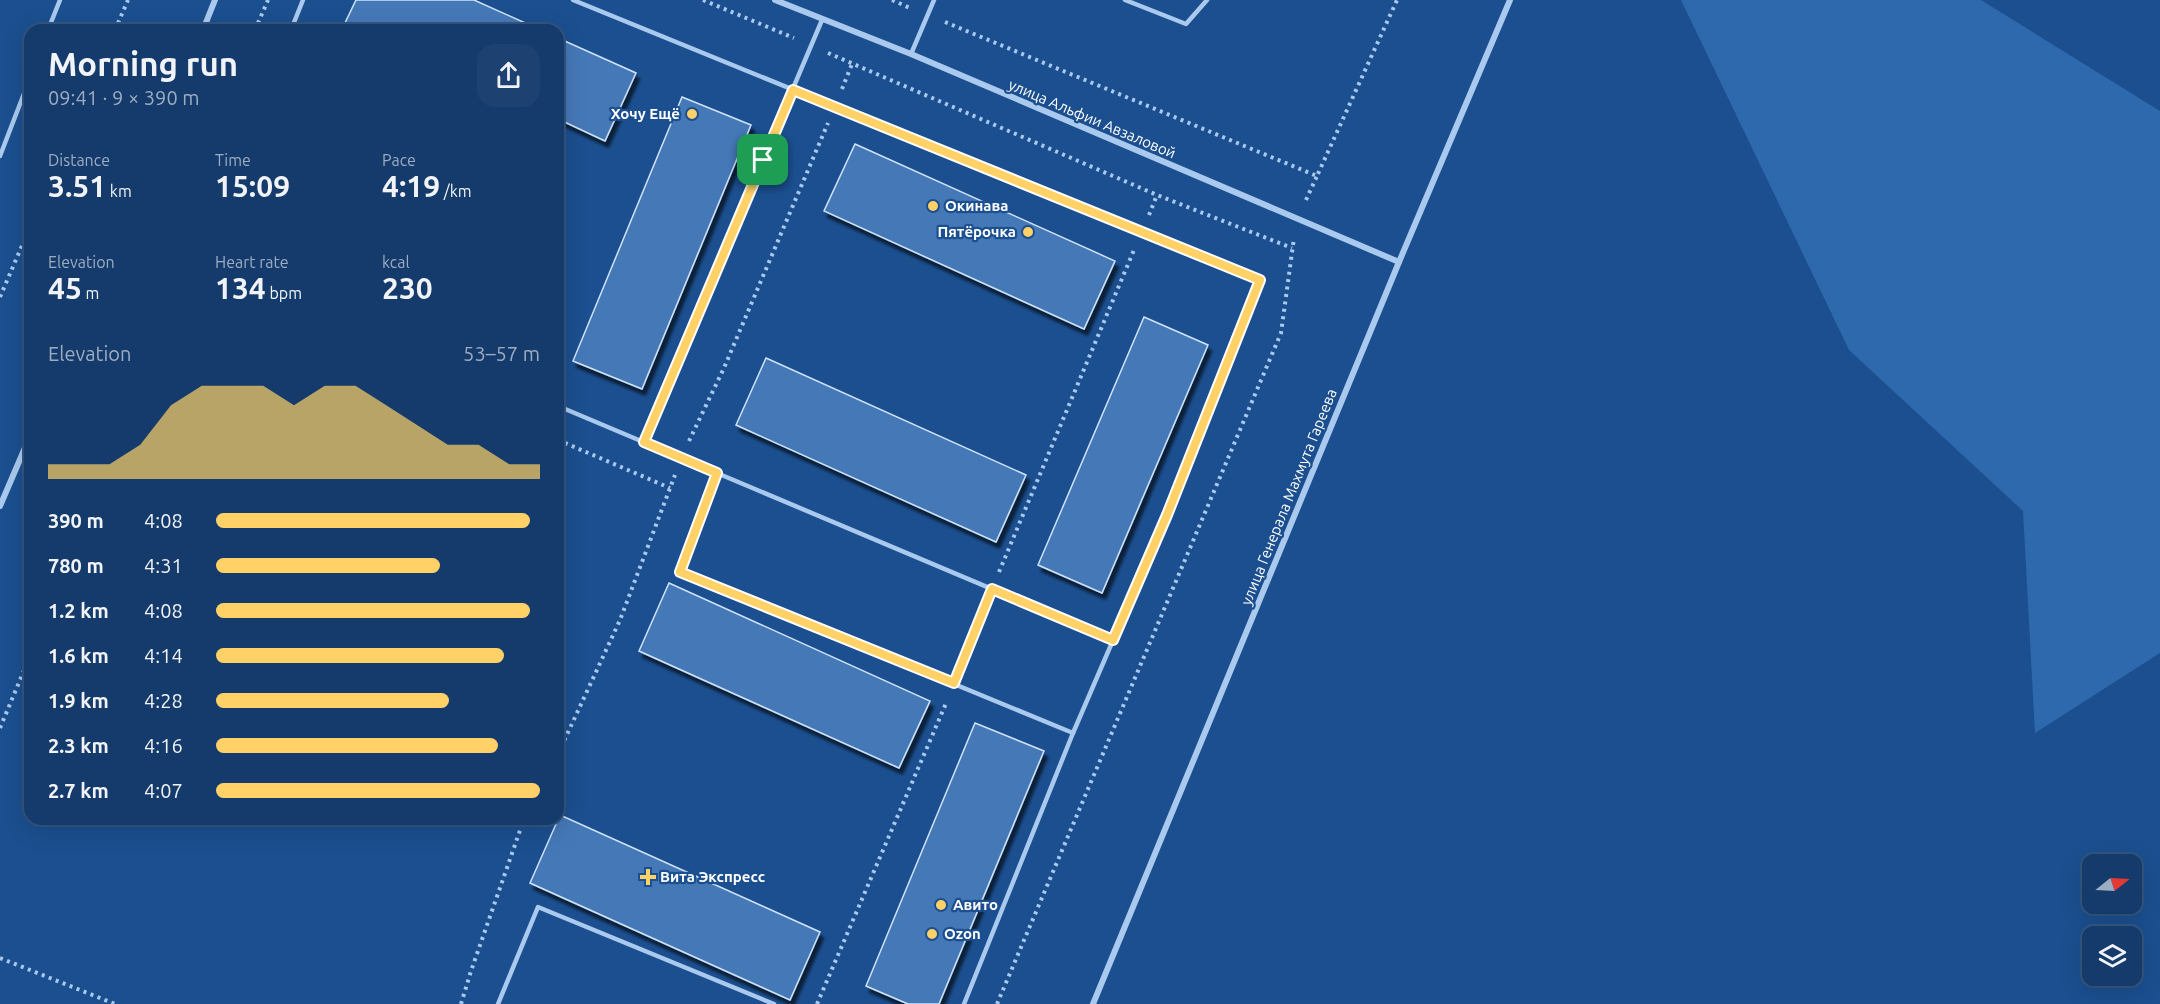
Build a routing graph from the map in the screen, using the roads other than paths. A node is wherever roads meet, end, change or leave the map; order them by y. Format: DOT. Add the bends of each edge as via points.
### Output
graph roads {
  1 [pos="60,0"];
  2 [pos="214,0"];
  3 [pos="303,0"];
  4 [pos="573,0"];
  5 [pos="775,0"];
  6 [pos="934,0"];
  7 [pos="1125,0"];
  8 [pos="1207,0"];
  9 [pos="1510,0"];
  10 [pos="822,20"];
  11 [pos="50,24"];
  12 [pos="204,24"];
  13 [pos="293,24"];
  14 [pos="911,54"];
  15 [pos="793,90"];
  16 [pos="24,94"];
  17 [pos="0,156"];
  18 [pos="1399,262"];
  19 [pos="564,409"];
  20 [pos="644,442"];
  21 [pos="24,450"];
  22 [pos="717,473"];
  23 [pos="0,506"];
  24 [pos="1113,640"];
  25 [pos="1073,733"];
  26 [pos="498,1004"];
  27 [pos="774,1004"];
  28 [pos="964,1004"];
  29 [pos="1093,1004"];
  1 -- 11 [label="lane"];
  2 -- 12 [label="street"];
  3 -- 13 [label="lane"];
  4 -- 15 [label="lane"];
  5 -- 10 [label="street, улица Альфии Авзаловой"];
  6 -- 14 [label="lane"];
  7 -- 8 [label="lane" via="1186,24"];
  9 -- 18 [label="street, улица Генерала Махмута Гареева"];
  10 -- 14 [label="street, улица Альфии Авзаловой"];
  10 -- 15 [label="lane"];
  14 -- 18 [label="street, улица Альфии Авзаловой"];
  15 -- 20 [label="lane"];
  15 -- 24 [label="lane" via="1260,280"];
  16 -- 17 [label="lane"];
  18 -- 29 [label="street, улица Генерала Махмута Гареева"];
  19 -- 20 [label="lane"];
  20 -- 22 [label="lane"];
  21 -- 23 [label="street"];
  22 -- 24 [label="lane"];
  22 -- 25 [label="lane" via="680,572"];
  24 -- 25 [label="lane"];
  25 -- 28 [label="lane"];
  26 -- 27 [label="lane" via="538,907"];
}
